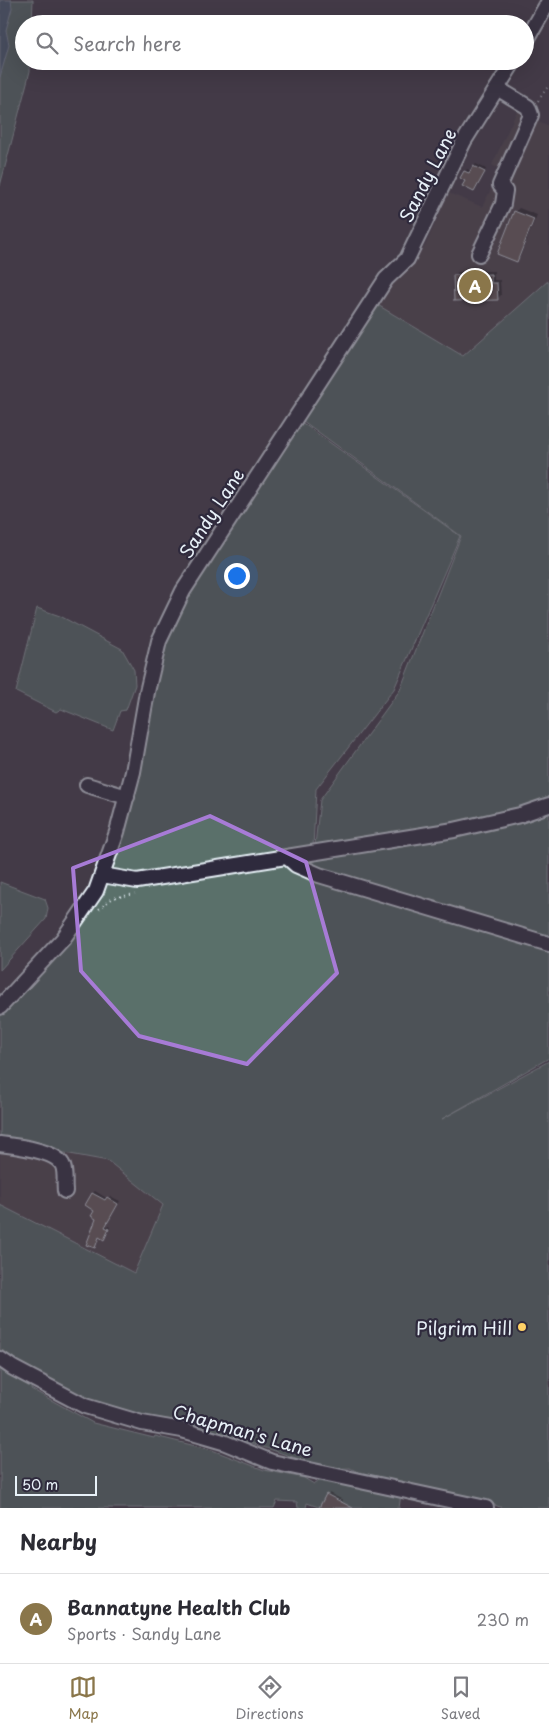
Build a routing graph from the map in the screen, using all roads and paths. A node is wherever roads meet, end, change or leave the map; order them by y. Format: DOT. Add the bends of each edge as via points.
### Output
graph roads {
  1 [pos="549,1"];
  2 [pos="534,27"];
  3 [pos="508,70"];
  4 [pos="549,85"];
  5 [pos="497,88"];
  6 [pos="528,107"];
  7 [pos="479,254"];
  8 [pos="87,785"];
  9 [pos="126,797"];
  10 [pos="549,805"];
  11 [pos="287,857"];
  12 [pos="102,875"];
  13 [pos="141,892"];
  14 [pos="99,910"];
  15 [pos="549,944"];
  16 [pos="0,1007"];
  17 [pos="0,1144"];
  18 [pos="64,1191"];
  19 [pos="0,1359"];
  20 [pos="486,1508"];
  1 -- 2 [label="street"];
  3 -- 5 [label="street, Sandy Lane"];
  4 -- 6 [label="path" via="538,101"];
  5 -- 6 [label="street"];
  5 -- 9 [label="street, Sandy Lane" via="464,141 407,259 386,279 183,591 159,641 134,772"];
  6 -- 7 [label="street" via="531,115 500,185 505,191 503,204"];
  8 -- 9 [label="street"];
  9 -- 12 [label="street, Sandy Lane"];
  10 -- 11 [label="street" via="454,830"];
  11 -- 12 [label="street" via="137,881"];
  11 -- 15 [label="street" via="296,865 319,875"];
  12 -- 16 [label="street, Sandy Lane" via="96,891 63,939"];
  13 -- 14 [label="path" via="113,898"];
  17 -- 18 [label="street" via="57,1158 63,1166"];
  19 -- 20 [label="street, Chapman's Lane" via="85,1406 223,1442 272,1462"];
}
